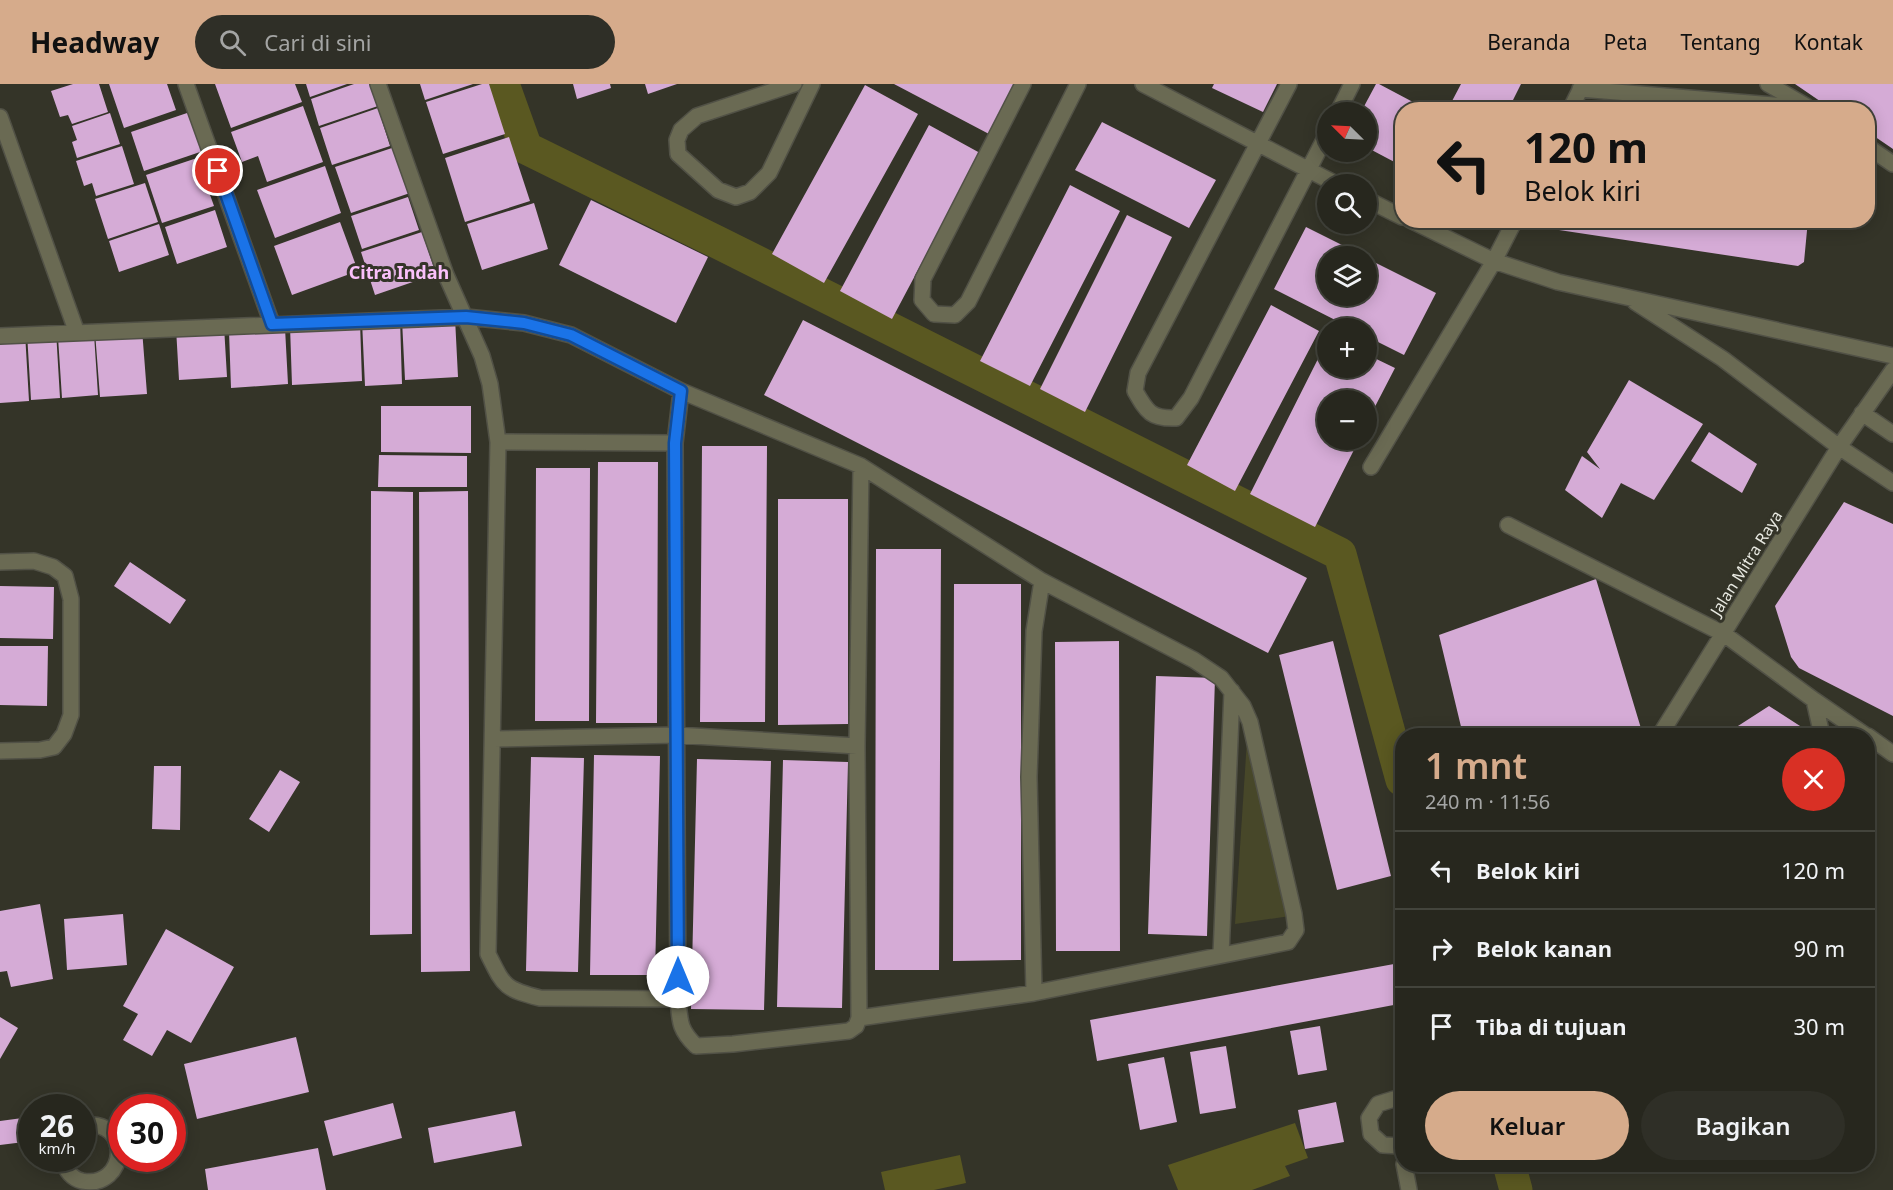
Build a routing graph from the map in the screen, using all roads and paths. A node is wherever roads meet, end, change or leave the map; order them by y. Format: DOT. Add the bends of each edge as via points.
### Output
graph roads {
  1 [pos="186,84"];
  2 [pos="378,84"];
  3 [pos="794,84"];
  4 [pos="812,84"];
  5 [pos="1023,84"];
  6 [pos="1078,84"];
  7 [pos="1143,84"];
  8 [pos="1289,84"];
  9 [pos="1352,84"];
  10 [pos="1768,84"];
  11 [pos="1582,86"];
  12 [pos="1343,102"];
  13 [pos="1574,102"];
  14 [pos="1741,102"];
  15 [pos="1798,102"];
  16 [pos="0,117"];
  17 [pos="1258,145"];
  18 [pos="6,152"];
  19 [pos="1875,152"];
  20 [pos="1317,153"];
  21 [pos="1893,164"];
  22 [pos="1308,171"];
  23 [pos="1317,175"];
  24 [pos="1377,204"];
  25 [pos="1395,214"];
  26 [pos="1426,228"];
  27 [pos="1511,228"];
  28 [pos="1494,261"];
  29 [pos="1627,296"];
  30 [pos="466,317"];
  31 [pos="272,324"];
  32 [pos="77,333"];
  33 [pos="0,336"];
  34 [pos="1893,356"];
  35 [pos="1893,370"];
  36 [pos="681,391"];
  37 [pos="1862,413"];
  38 [pos="1893,434"];
  39 [pos="498,442"];
  40 [pos="675,443"];
  41 [pos="1839,447"];
  42 [pos="861,466"];
  43 [pos="1371,467"];
  44 [pos="1893,483"];
  45 [pos="1508,525"];
  46 [pos="0,562"];
  47 [pos="1042,581"];
  48 [pos="1724,634"];
  49 [pos="1232,691"];
  50 [pos="1814,700"];
  51 [pos="1664,728"];
  52 [pos="1820,728"];
  53 [pos="1854,728"];
  54 [pos="676,735"];
  55 [pos="494,739"];
  56 [pos="1875,742"];
  57 [pos="857,746"];
  58 [pos="0,751"];
  59 [pos="1893,754"];
  60 [pos="1221,955"];
  61 [pos="1034,993"];
  62 [pos="678,999"];
  63 [pos="859,1018"];
  64 [pos="1395,1099"];
  65 [pos="96,1125"];
  66 [pos="1395,1148"];
  67 [pos="68,1172"];
  68 [pos="1406,1172"];
  69 [pos="105,1184"];
  70 [pos="1409,1190"];
  1 -- 31 [label="street"];
  2 -- 30 [label="street" via="446,275"];
  3 -- 4 [label="street" via="697,116 681,130 678,154 718,190 736,197 750,192 769,173"];
  5 -- 6 [label="street" via="923,279 922,300 934,314 955,315 968,302"];
  7 -- 17 [label="street"];
  8 -- 17 [label="street"];
  9 -- 12 [label="street"];
  10 -- 15 [label="street"];
  11 -- 13 [label="street"];
  11 -- 14 [label="street"];
  16 -- 18 [label="street"];
  17 -- 22 [label="street"];
  17 -- 22 [label="street" via="1138,373 1135,391 1144,407 1158,418 1176,418 1191,398"];
  18 -- 32 [label="street"];
  19 -- 21 [label="street"];
  20 -- 22 [label="street"];
  22 -- 23 [label="street"];
  24 -- 25 [label="street"];
  26 -- 28 [label="street"];
  27 -- 28 [label="street"];
  28 -- 29 [label="street" via="1558,282"];
  28 -- 43 [label="street"];
  29 -- 34 [label="street"];
  29 -- 41 [label="street" via="1723,359"];
  30 -- 31 [label="street"];
  30 -- 36 [label="street" via="524,323 571,335"];
  30 -- 39 [label="street" via="490,384"];
  31 -- 32 [label="street"];
  32 -- 33 [label="street"];
  35 -- 37 [label="street, Jalan Mitra Raya"];
  36 -- 40 [label="street"];
  36 -- 42 [label="street"];
  37 -- 38 [label="street"];
  37 -- 41 [label="street, Jalan Mitra Raya"];
  39 -- 40 [label="street"];
  39 -- 55 [label="street"];
  40 -- 54 [label="street"];
  41 -- 44 [label="street"];
  41 -- 48 [label="street, Jalan Mitra Raya"];
  42 -- 47 [label="street"];
  42 -- 57 [label="street"];
  45 -- 48 [label="street, Jalan Mitra Raya"];
  46 -- 58 [label="street" via="34,561 65,576 71,599 71,715 54,747"];
  47 -- 49 [label="street" via="1194,660 1221,678"];
  47 -- 61 [label="street" via="1034,631 1029,777"];
  48 -- 50 [label="street"];
  48 -- 51 [label="street"];
  49 -- 60 [label="street"];
  49 -- 60 [label="street" via="1250,722 1296,930 1288,942"];
  50 -- 52 [label="street"];
  50 -- 53 [label="street"];
  54 -- 55 [label="street"];
  54 -- 57 [label="street"];
  54 -- 62 [label="street"];
  55 -- 62 [label="street" via="488,954 503,983 540,998"];
  56 -- 59 [label="street"];
  57 -- 63 [label="street"];
  60 -- 61 [label="street"];
  61 -- 63 [label="street"];
  62 -- 63 [label="street" via="680,1023 696,1046 849,1031"];
  64 -- 66 [label="street" via="1378,1104 1369,1118 1371,1134 1383,1145"];
  65 -- 69 [label="street" via="109,1131 119,1147 117,1166"];
  67 -- 69 [label="street" via="77,1180"];
  68 -- 70 [label="street"];
}
